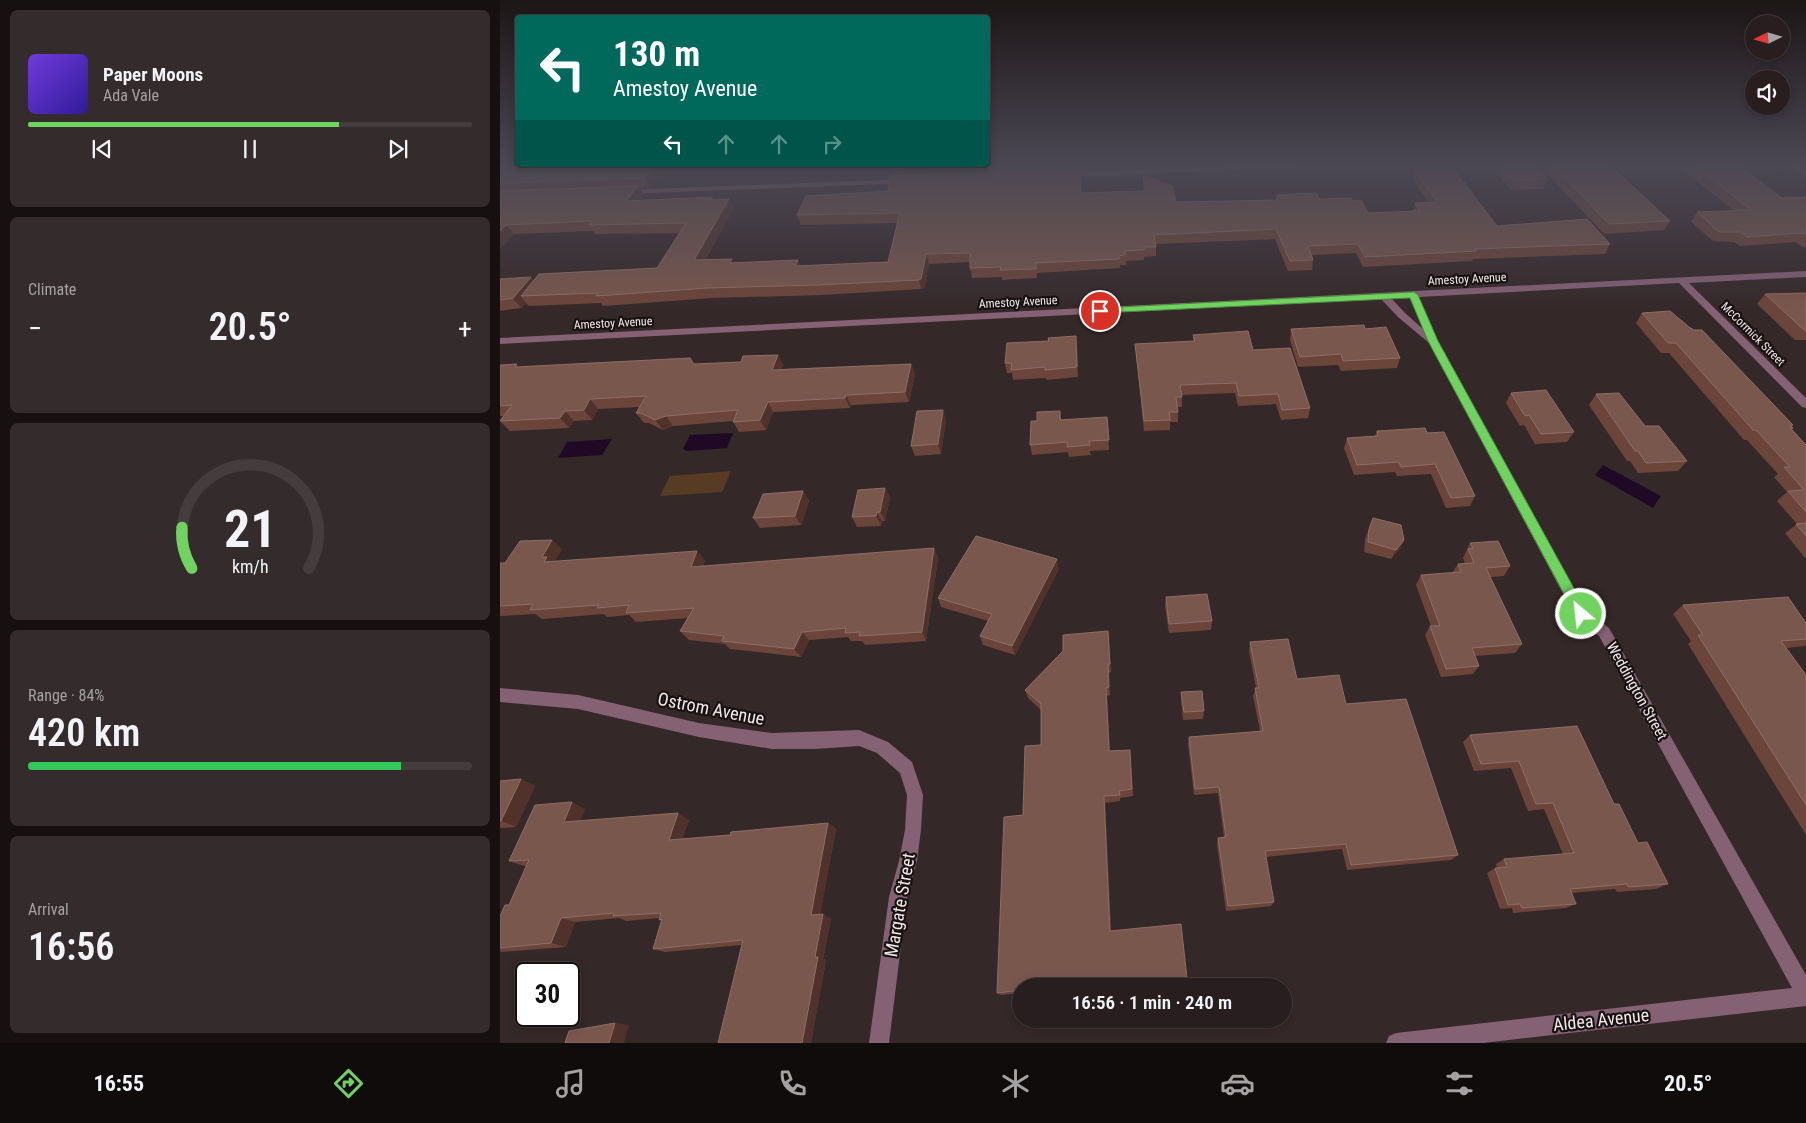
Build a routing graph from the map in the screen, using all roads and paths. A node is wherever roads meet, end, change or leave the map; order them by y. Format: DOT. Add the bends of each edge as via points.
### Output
graph roads {
  1 [pos="1806,274"];
  2 [pos="1682,281"];
  3 [pos="1414,295"];
  4 [pos="1385,297"];
  5 [pos="500,341"];
  6 [pos="1433,341"];
  7 [pos="1806,404"];
  8 [pos="500,694"];
  9 [pos="906,768"];
  10 [pos="1806,995"];
  11 [pos="879,1043"];
  12 [pos="1396,1043"];
  1 -- 2 [label="street, Amestoy Avenue"];
  2 -- 3 [label="street, Amestoy Avenue"];
  2 -- 7 [label="street, McCormick Street"];
  3 -- 4 [label="street, Amestoy Avenue"];
  3 -- 6 [label="street, Weddington Street"];
  4 -- 5 [label="street, Amestoy Avenue"];
  4 -- 6 [label="street, Weddington Street" via="1415,328"];
  6 -- 10 [label="street, Weddington Street" via="1581,614 1604,632"];
  8 -- 9 [label="street, Ostrom Avenue" via="578,702 699,730 772,741 859,738 882,747"];
  9 -- 11 [label="street, Margate Street" via="915,795 913,830 898,897"];
  10 -- 12 [label="street, Aldea Avenue"];
}
